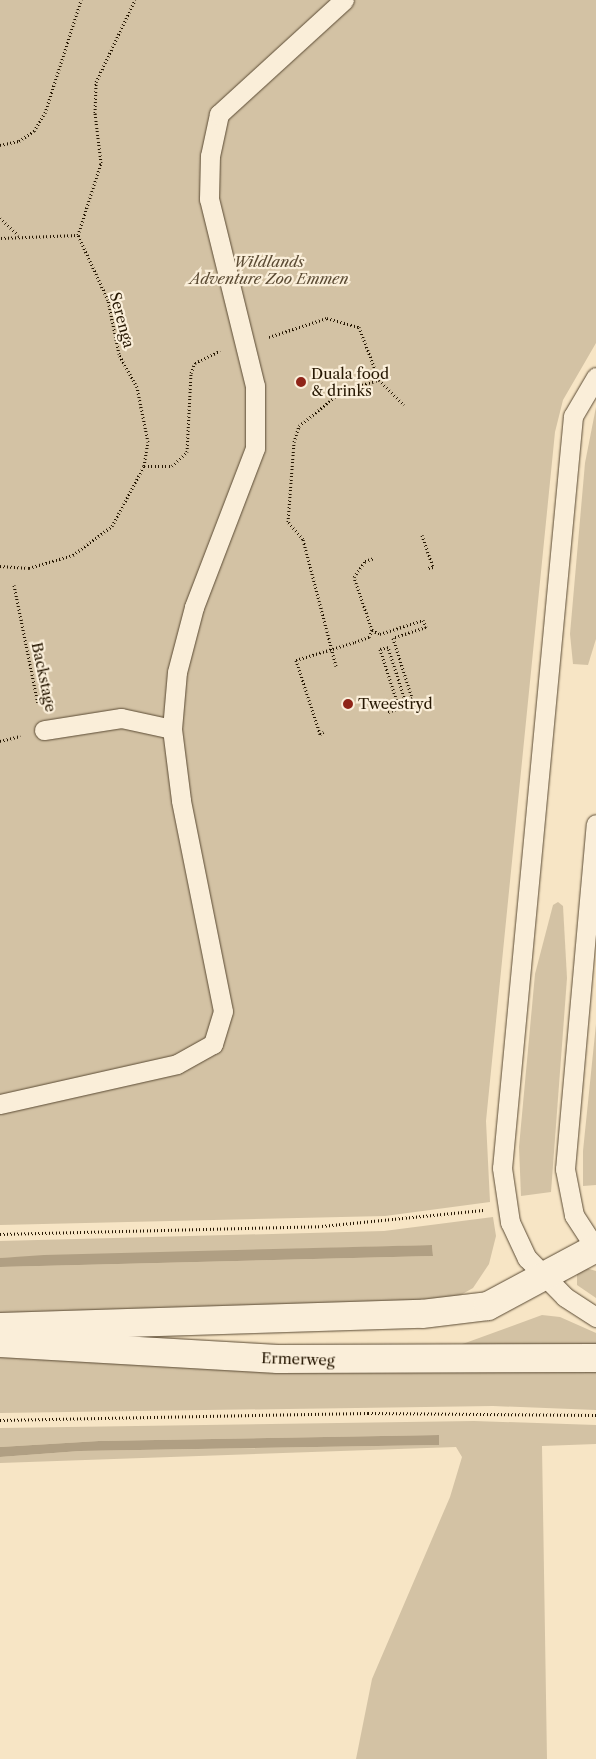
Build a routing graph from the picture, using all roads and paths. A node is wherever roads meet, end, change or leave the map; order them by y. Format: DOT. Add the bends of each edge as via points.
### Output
graph roads {
  1 [pos="81,0"];
  2 [pos="135,0"];
  3 [pos="344,0"];
  4 [pos="0,145"];
  5 [pos="0,218"];
  6 [pos="19,236"];
  7 [pos="78,236"];
  8 [pos="1,238"];
  9 [pos="596,377"];
  10 [pos="379,380"];
  11 [pos="422,535"];
  12 [pos="374,558"];
  13 [pos="0,566"];
  14 [pos="428,568"];
  15 [pos="14,585"];
  16 [pos="372,630"];
  17 [pos="336,666"];
  18 [pos="388,712"];
  19 [pos="172,729"];
  20 [pos="44,730"];
  21 [pos="324,732"];
  22 [pos="0,741"];
  23 [pos="596,824"];
  24 [pos="0,1104"];
  25 [pos="507,1207"];
  26 [pos="0,1234"];
  27 [pos="595,1247"];
  28 [pos="544,1276"];
  29 [pos="596,1317"];
  30 [pos="0,1328"];
  31 [pos="0,1344"];
  32 [pos="596,1358"];
  33 [pos="596,1416"];
  34 [pos="0,1420"];
  1 -- 4 [label="path" via="45,113 34,130 19,141"];
  2 -- 7 [label="path" via="96,82 101,163"];
  3 -- 19 [label="lane" via="220,114 210,156 209,199 255,386 255,448 194,607 177,672"];
  5 -- 6 [label="path"];
  6 -- 7 [label="path"];
  6 -- 8 [label="path"];
  7 -- 13 [label="path, Serenga" via="108,300 119,354 137,387 148,442 144,466 112,526 73,555 29,568"];
  9 -- 25 [label="lane" via="573,416 507,1097 502,1168"];
  10 -- 17 [label="path" via="342,392 299,426 294,442 288,522 303,539"];
  11 -- 14 [label="path" via="432,567"];
  12 -- 16 [label="path" via="365,562 354,577"];
  15 -- 20 [label="path, Backstage"];
  16 -- 18 [label="path" via="380,634 423,620 426,627 393,638 412,698 405,700 388,647 380,649 399,708"];
  16 -- 21 [label="path, bridge" via="369,637 296,660 320,734"];
  19 -- 20 [label="lane" via="121,718"];
  19 -- 24 [label="lane" via="181,800 223,1011 213,1044 177,1064"];
  20 -- 22 [label="path, Backstage"];
  23 -- 27 [label="lane" via="565,1170 574,1215"];
  25 -- 26 [label="path" via="322,1226"];
  25 -- 28 [label="lane" via="526,1258"];
  27 -- 28 [label="street"];
  28 -- 29 [label="lane"];
  28 -- 30 [label="street" via="488,1306 422,1314"];
  31 -- 32 [label="street, Ermerweg" via="278,1359"];
  33 -- 34 [label="path" via="368,1413"];
}
